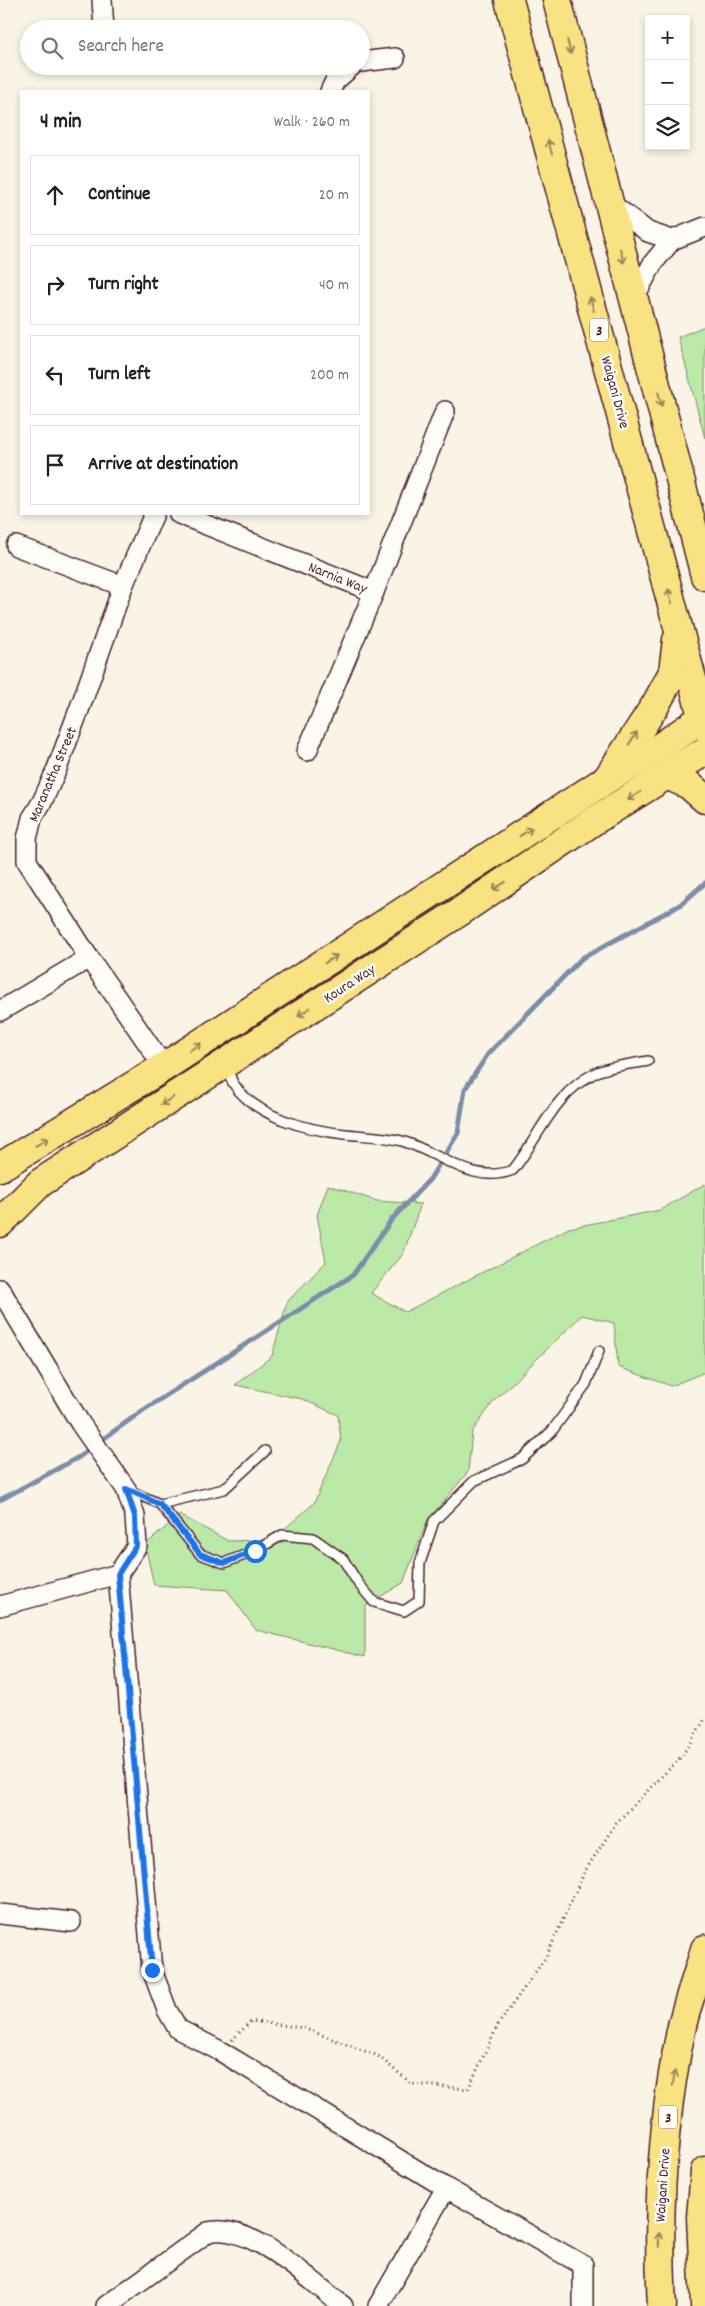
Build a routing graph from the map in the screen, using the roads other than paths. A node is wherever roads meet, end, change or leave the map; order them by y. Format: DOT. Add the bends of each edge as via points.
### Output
graph roads {
  1 [pos="102,0"];
  2 [pos="509,0"];
  3 [pos="557,0"];
  4 [pos="103,20"];
  5 [pos="395,58"];
  6 [pos="370,61"];
  7 [pos="342,75"];
  8 [pos="330,90"];
  9 [pos="609,202"];
  10 [pos="705,227"];
  11 [pos="672,240"];
  12 [pos="634,298"];
  13 [pos="445,411"];
  14 [pos="154,515"];
  15 [pos="182,515"];
  16 [pos="16,546"];
  17 [pos="705,576"];
  18 [pos="123,586"];
  19 [pos="374,592"];
  20 [pos="677,623"];
  21 [pos="704,721"];
  22 [pos="307,751"];
  23 [pos="705,751"];
  24 [pos="667,775"];
  25 [pos="607,779"];
  26 [pos="705,799"];
  27 [pos="89,958"];
  28 [pos="0,1011"];
  29 [pos="648,1061"];
  30 [pos="227,1062"];
  31 [pos="164,1067"];
  32 [pos="0,1167"];
  33 [pos="0,1223"];
  34 [pos="0,1288"];
  35 [pos="599,1351"];
  36 [pos="265,1451"];
  37 [pos="126,1489"];
  38 [pos="160,1504"];
  39 [pos="118,1574"];
  40 [pos="0,1606"];
  41 [pos="0,1914"];
  42 [pos="71,1922"];
  43 [pos="704,1957"];
  44 [pos="705,2171"];
  45 [pos="446,2188"];
  46 [pos="106,2306"];
  47 [pos="343,2306"];
  48 [pos="378,2306"];
  49 [pos="583,2306"];
  50 [pos="662,2306"];
  51 [pos="705,2306"];
  1 -- 4 [label="street"];
  20 -- 2 [label="highway, Waigani Drive / 3, one-way"];
  3 -- 9 [label="highway, one-way"];
  5 -- 6 [label="street"];
  7 -- 8 [label="street"];
  9 -- 11 [label="street" via="648,232"];
  9 -- 12 [label="highway, one-way"];
  10 -- 11 [label="street"];
  11 -- 12 [label="street" via="652,263"];
  12 -- 17 [label="highway, one-way"];
  13 -- 19 [label="street, Narnia Way"];
  14 -- 18 [label="street, Maranatha Street"];
  15 -- 19 [label="street, Narnia Way"];
  16 -- 18 [label="street"];
  18 -- 27 [label="street, Maranatha Street" via="82,702 52,779 32,818 27,839 27,861"];
  19 -- 22 [label="street"];
  20 -- 21 [label="highway, Waigani Drive / 3"];
  25 -- 20 [label="highway, one-way" via="674,672"];
  21 -- 25 [label="highway, Koura Way"];
  23 -- 24 [label="highway, Koura Way"];
  24 -- 26 [label="highway" via="689,785"];
  24 -- 30 [label="highway, Koura Way, one-way"];
  31 -- 25 [label="highway, Koura Way, one-way"];
  27 -- 28 [label="street"];
  27 -- 31 [label="street, Maranatha Street"];
  29 -- 30 [label="lane" via="596,1073 566,1094 513,1170 490,1174 477,1173 403,1142 313,1128 267,1112 248,1100 232,1082"];
  30 -- 33 [label="highway, Koura Way, one-way" via="40,1183"];
  32 -- 31 [label="highway, Koura Way, one-way"];
  34 -- 37 [label="street" via="80,1423"];
  35 -- 38 [label="lane" via="586,1384 552,1431 522,1459 474,1481 434,1521 420,1563 419,1601 404,1611 374,1602 343,1559 313,1538 282,1535 255,1551 224,1563 200,1554"];
  36 -- 38 [label="lane" via="224,1489"];
  37 -- 38 [label="lane"];
  37 -- 39 [label="street" via="135,1516 136,1546"];
  39 -- 40 [label="street"];
  39 -- 45 [label="street" via="152,1970 167,2010 178,2029 220,2051"];
  41 -- 42 [label="street"];
  50 -- 43 [label="highway, Waigani Drive / 3, one-way" via="660,2198 667,2121 682,2025"];
  44 -- 51 [label="highway" via="701,2217"];
  45 -- 48 [label="street"];
  45 -- 49 [label="street" via="583,2266"];
  46 -- 47 [label="street" via="208,2232 217,2230 248,2237 289,2263"];
}
